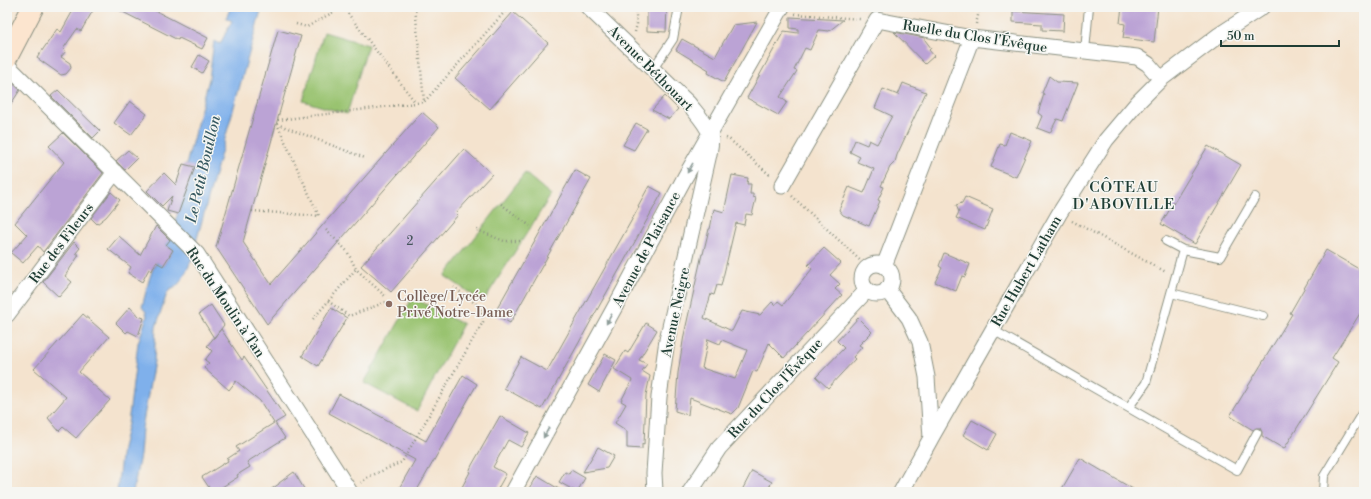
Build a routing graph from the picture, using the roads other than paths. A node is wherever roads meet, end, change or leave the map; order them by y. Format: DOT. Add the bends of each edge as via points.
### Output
graph roads {
  1 [pos="33,7"];
  2 [pos="588,7"];
  3 [pos="679,7"];
  4 [pos="1089,7"];
  5 [pos="1262,7"];
  6 [pos="785,10"];
  7 [pos="972,38"];
  8 [pos="1085,51"];
  9 [pos="7,57"];
  10 [pos="7,65"];
  11 [pos="653,69"];
  12 [pos="1161,78"];
  13 [pos="710,134"];
  14 [pos="114,172"];
  15 [pos="782,186"];
  16 [pos="1255,197"];
  17 [pos="1166,241"];
  18 [pos="1183,250"];
  19 [pos="884,266"];
  20 [pos="887,289"];
  21 [pos="867,290"];
  22 [pos="1171,293"];
  23 [pos="7,315"];
  24 [pos="1263,316"];
  25 [pos="993,330"];
  26 [pos="1129,407"];
  27 [pos="1364,410"];
  28 [pos="1257,433"];
  29 [pos="931,438"];
  30 [pos="350,492"];
  31 [pos="513,492"];
  32 [pos="655,492"];
  33 [pos="690,492"];
  34 [pos="901,492"];
  35 [pos="1323,492"];
  1 -- 9 [label="main road"];
  2 -- 11 [label="street, Avenue Béthouart"];
  3 -- 11 [label="lane" via="673,38"];
  4 -- 8 [label="lane"];
  5 -- 12 [label="street, Rue Hubert Latham"];
  6 -- 13 [label="street, Avenue de Plaisance"];
  7 -- 8 [label="street, Ruelle du Clos l'Évêque"];
  7 -- 15 [label="street, Ruelle du Clos l'Évêque" via="876,20"];
  7 -- 19 [label="street"];
  8 -- 12 [label="street, Ruelle du Clos l'Évêque" via="1136,57 1148,64"];
  10 -- 14 [label="street, Rue du Moulin à Tan"];
  11 -- 13 [label="street, Avenue Béthouart" via="689,104"];
  12 -- 25 [label="street, Rue Hubert Latham" via="1106,140 1059,214"];
  13 -- 31 [label="street, Avenue de Plaisance, one-way"];
  13 -- 32 [label="street, Avenue Neigre" via="711,146 667,340 659,397"];
  14 -- 23 [label="street, Rue des Fileurs"];
  14 -- 30 [label="street, Rue du Moulin à Tan" via="196,254"];
  16 -- 18 [label="lane" via="1220,257"];
  17 -- 18 [label="lane"];
  18 -- 22 [label="lane"];
  19 -- 20 [label="street" via="891,277"];
  19 -- 21 [label="street" via="871,265 865,270 862,278"];
  20 -- 21 [label="street" via="875,293"];
  20 -- 29 [label="street" via="909,318 920,342 927,377"];
  21 -- 33 [label="street, Rue du Clos l'Évêque" via="719,448"];
  22 -- 24 [label="lane"];
  22 -- 26 [label="lane" via="1146,383"];
  25 -- 26 [label="lane"];
  25 -- 29 [label="street, Rue Hubert Latham"];
  26 -- 28 [label="lane" via="1237,470"];
  27 -- 35 [label="lane" via="1324,476"];
  29 -- 34 [label="street, Rue Hubert Latham"];
}
